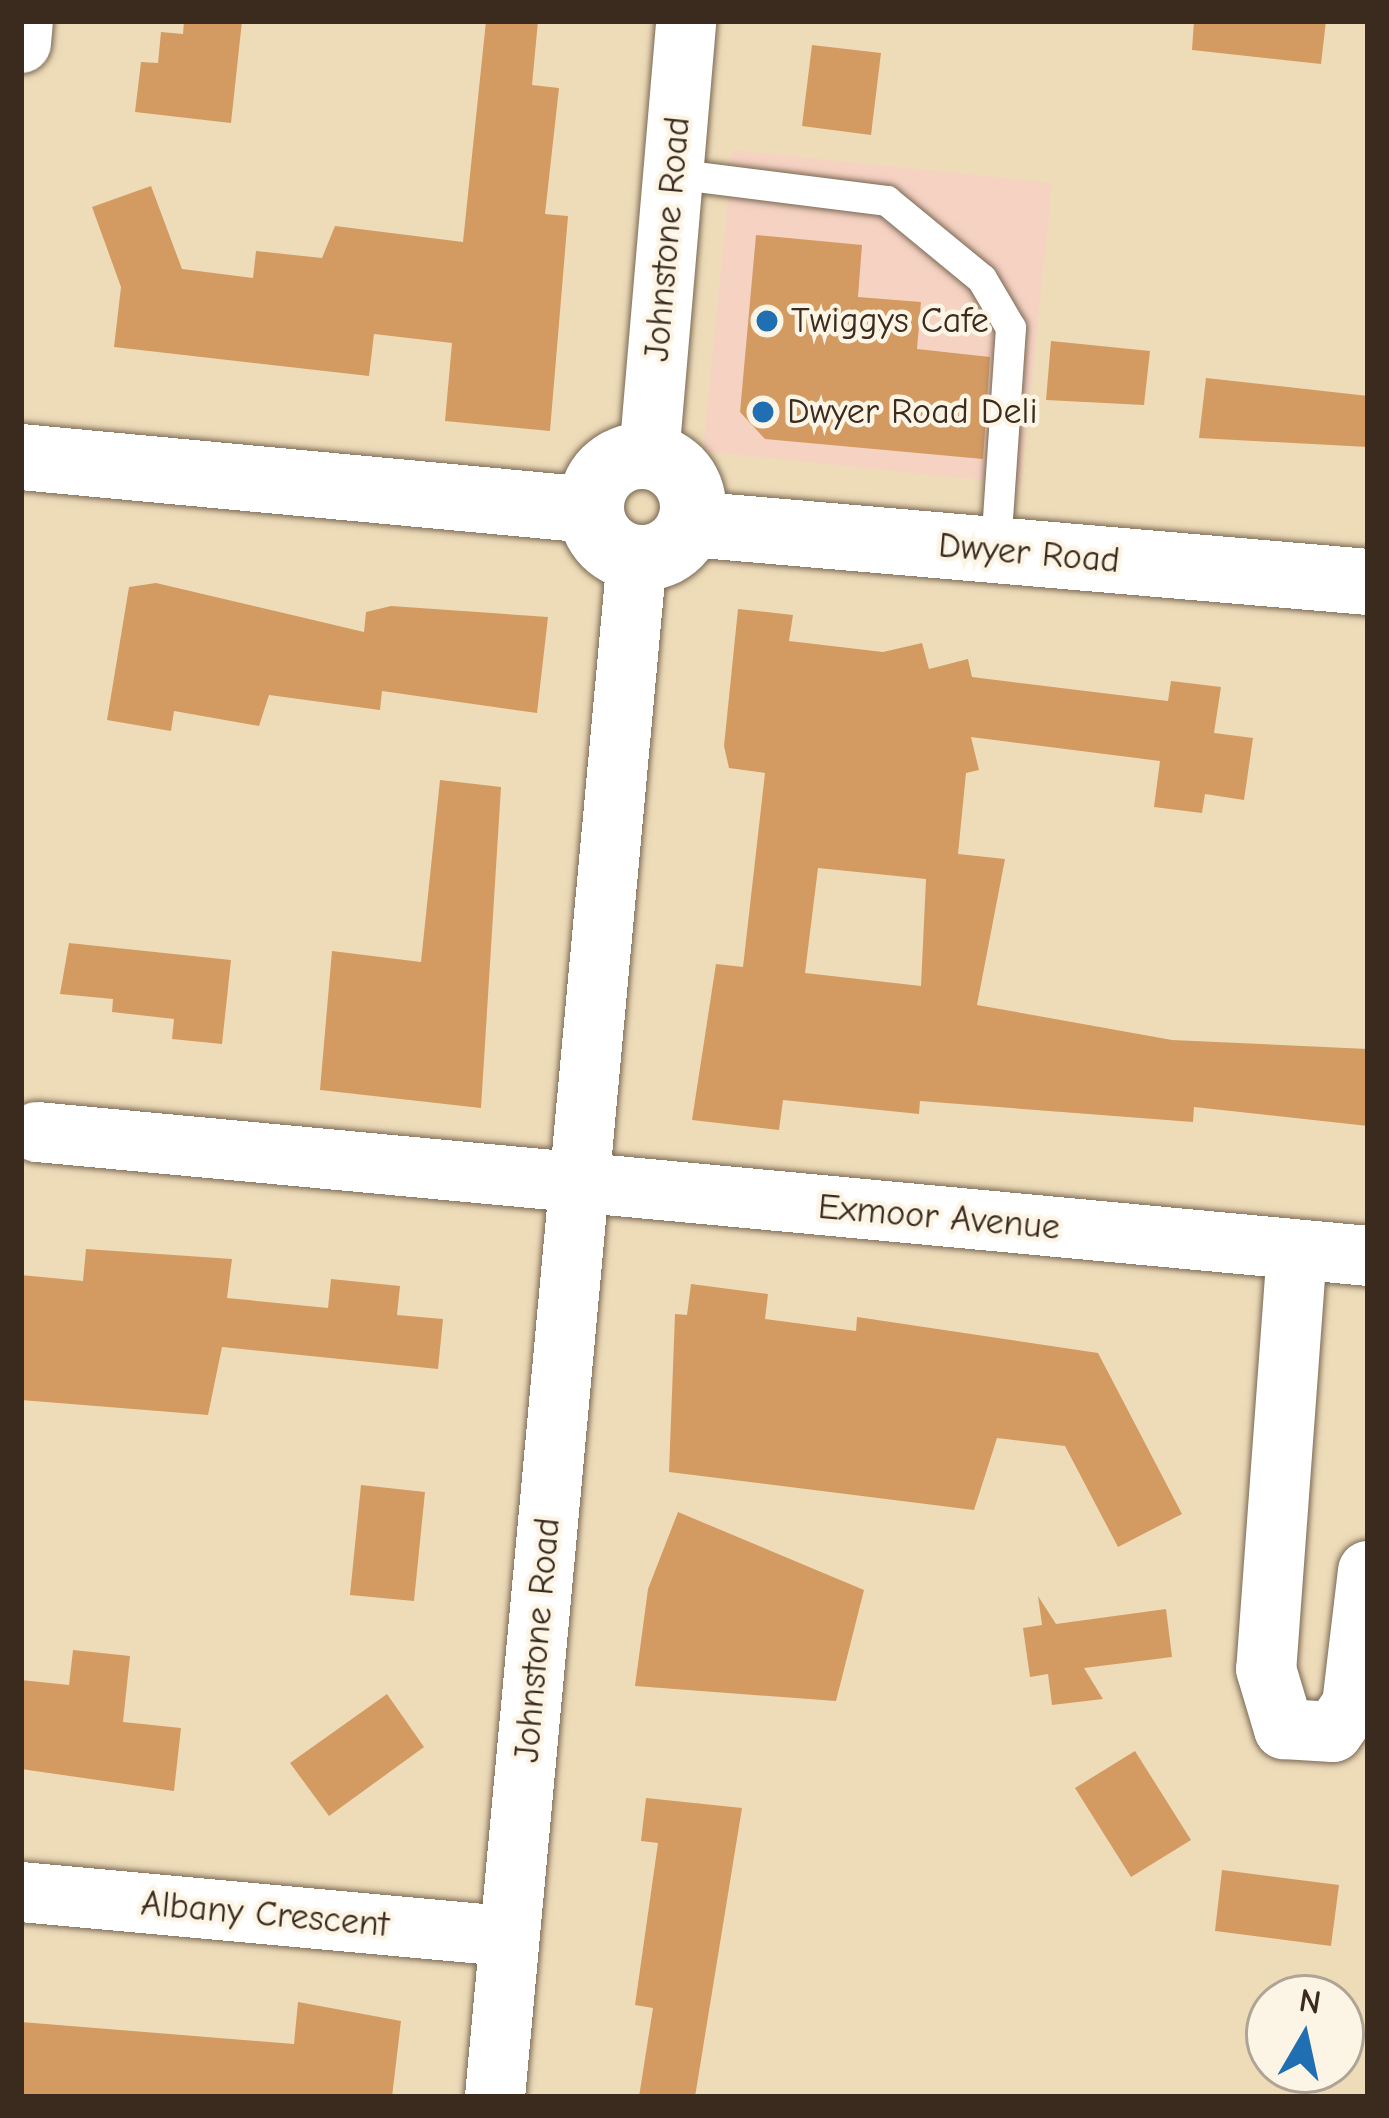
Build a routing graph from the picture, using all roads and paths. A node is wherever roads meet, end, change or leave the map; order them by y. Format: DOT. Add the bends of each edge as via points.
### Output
graph roads {
  1 [pos="23,21"];
  2 [pos="686,21"];
  3 [pos="21,43"];
  4 [pos="673,174"];
  5 [pos="649,456"];
  6 [pos="21,457"];
  7 [pos="590,510"];
  8 [pos="663,541"];
  9 [pos="996,550"];
  10 [pos="1368,582"];
  11 [pos="37,1132"];
  12 [pos="581,1183"];
  13 [pos="1297,1250"];
  14 [pos="1368,1256"];
  15 [pos="1368,1570"];
  16 [pos="21,1892"];
  17 [pos="509,1936"];
  18 [pos="495,2097"];
  1 -- 3 [label="street"];
  2 -- 4 [label="street, Johnstone Road"];
  4 -- 5 [label="street, Johnstone Road"];
  4 -- 9 [label="lane" via="887,201 982,279 1011,328"];
  5 -- 7 [label="street" via="614,464"];
  5 -- 8 [label="street" via="689,487"];
  6 -- 7 [label="street"];
  7 -- 8 [label="street" via="605,542"];
  8 -- 9 [label="street, Dwyer Road"];
  8 -- 12 [label="street, Johnstone Road"];
  9 -- 10 [label="street, Dwyer Road"];
  11 -- 12 [label="street"];
  12 -- 13 [label="street, Exmoor Avenue"];
  12 -- 17 [label="street, Johnstone Road"];
  13 -- 14 [label="street, Exmoor Avenue"];
  13 -- 15 [label="street" via="1266,1669 1284,1729 1333,1732 1352,1706"];
  16 -- 17 [label="street, Albany Crescent"];
  17 -- 18 [label="street, Johnstone Road"];
}
